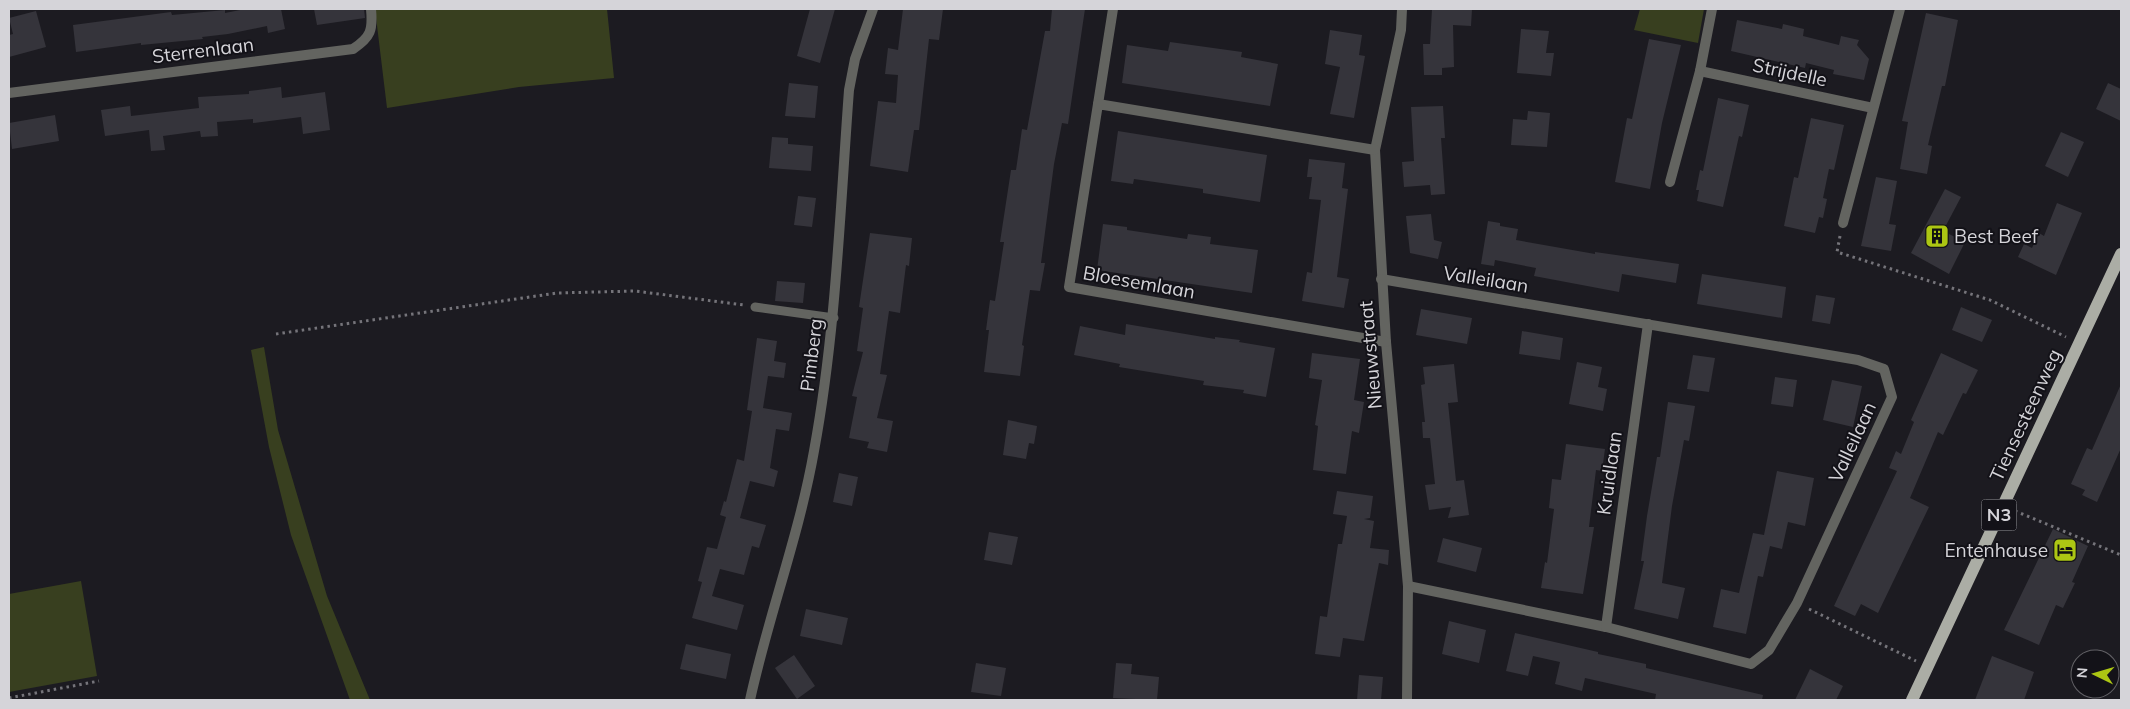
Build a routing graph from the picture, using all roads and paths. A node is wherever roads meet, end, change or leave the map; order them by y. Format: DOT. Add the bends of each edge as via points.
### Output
graph roads {
  1 [pos="371,9"];
  2 [pos="873,9"];
  3 [pos="1113,9"];
  4 [pos="1402,9"];
  5 [pos="1712,9"];
  6 [pos="1900,9"];
  7 [pos="1700,71"];
  8 [pos="9,93"];
  9 [pos="1098,104"];
  10 [pos="1873,108"];
  11 [pos="1375,150"];
  12 [pos="1670,182"];
  13 [pos="1844,223"];
  14 [pos="2121,254"];
  15 [pos="1381,279"];
  16 [pos="755,306"];
  17 [pos="834,318"];
  18 [pos="1648,324"];
  19 [pos="276,334"];
  20 [pos="1386,342"];
  21 [pos="2080,343"];
  22 [pos="2003,506"];
  23 [pos="2121,555"];
  24 [pos="1408,586"];
  25 [pos="1797,603"];
  26 [pos="1606,627"];
  27 [pos="1928,667"];
  28 [pos="99,681"];
  29 [pos="9,698"];
  30 [pos="750,700"];
  31 [pos="1407,700"];
  32 [pos="1912,700"];
  1 -- 8 [label="street, Sterrenlaan" via="370,35 353,49"];
  2 -- 17 [label="street, Pimberg" via="855,59 849,90"];
  3 -- 9 [label="street, Bloesemlaan"];
  4 -- 11 [label="street, Nieuwstraat" via="1401,30"];
  5 -- 7 [label="street"];
  6 -- 10 [label="street"];
  7 -- 10 [label="street, Strijdelle"];
  7 -- 12 [label="street"];
  9 -- 11 [label="street"];
  9 -- 20 [label="street, Bloesemlaan" via="1070,288"];
  10 -- 13 [label="street"];
  11 -- 15 [label="street, Nieuwstraat"];
  13 -- 21 [label="path" via="1837,252 1990,300"];
  14 -- 21 [label="main road, Tiensesteenweg / N3"];
  15 -- 18 [label="street, Valleilaan"];
  15 -- 20 [label="street, Nieuwstraat"];
  16 -- 17 [label="lane"];
  16 -- 19 [label="path" via="635,291 558,293"];
  17 -- 30 [label="street, Pimberg" via="814,453"];
  18 -- 25 [label="street, Valleilaan" via="1858,360 1884,369 1892,396"];
  18 -- 26 [label="street, Kruidlaan"];
  20 -- 24 [label="street, Nieuwstraat"];
  21 -- 22 [label="main road, Tiensesteenweg / N3"];
  22 -- 23 [label="path"];
  22 -- 27 [label="main road, Tiensesteenweg / N3"];
  24 -- 26 [label="street, Valleilaan"];
  24 -- 31 [label="street, Nieuwstraat"];
  25 -- 26 [label="street, Valleilaan" via="1769,650 1751,664"];
  25 -- 27 [label="path"];
  27 -- 32 [label="main road, Tiensesteenweg / N3"];
  28 -- 29 [label="path"];
}
